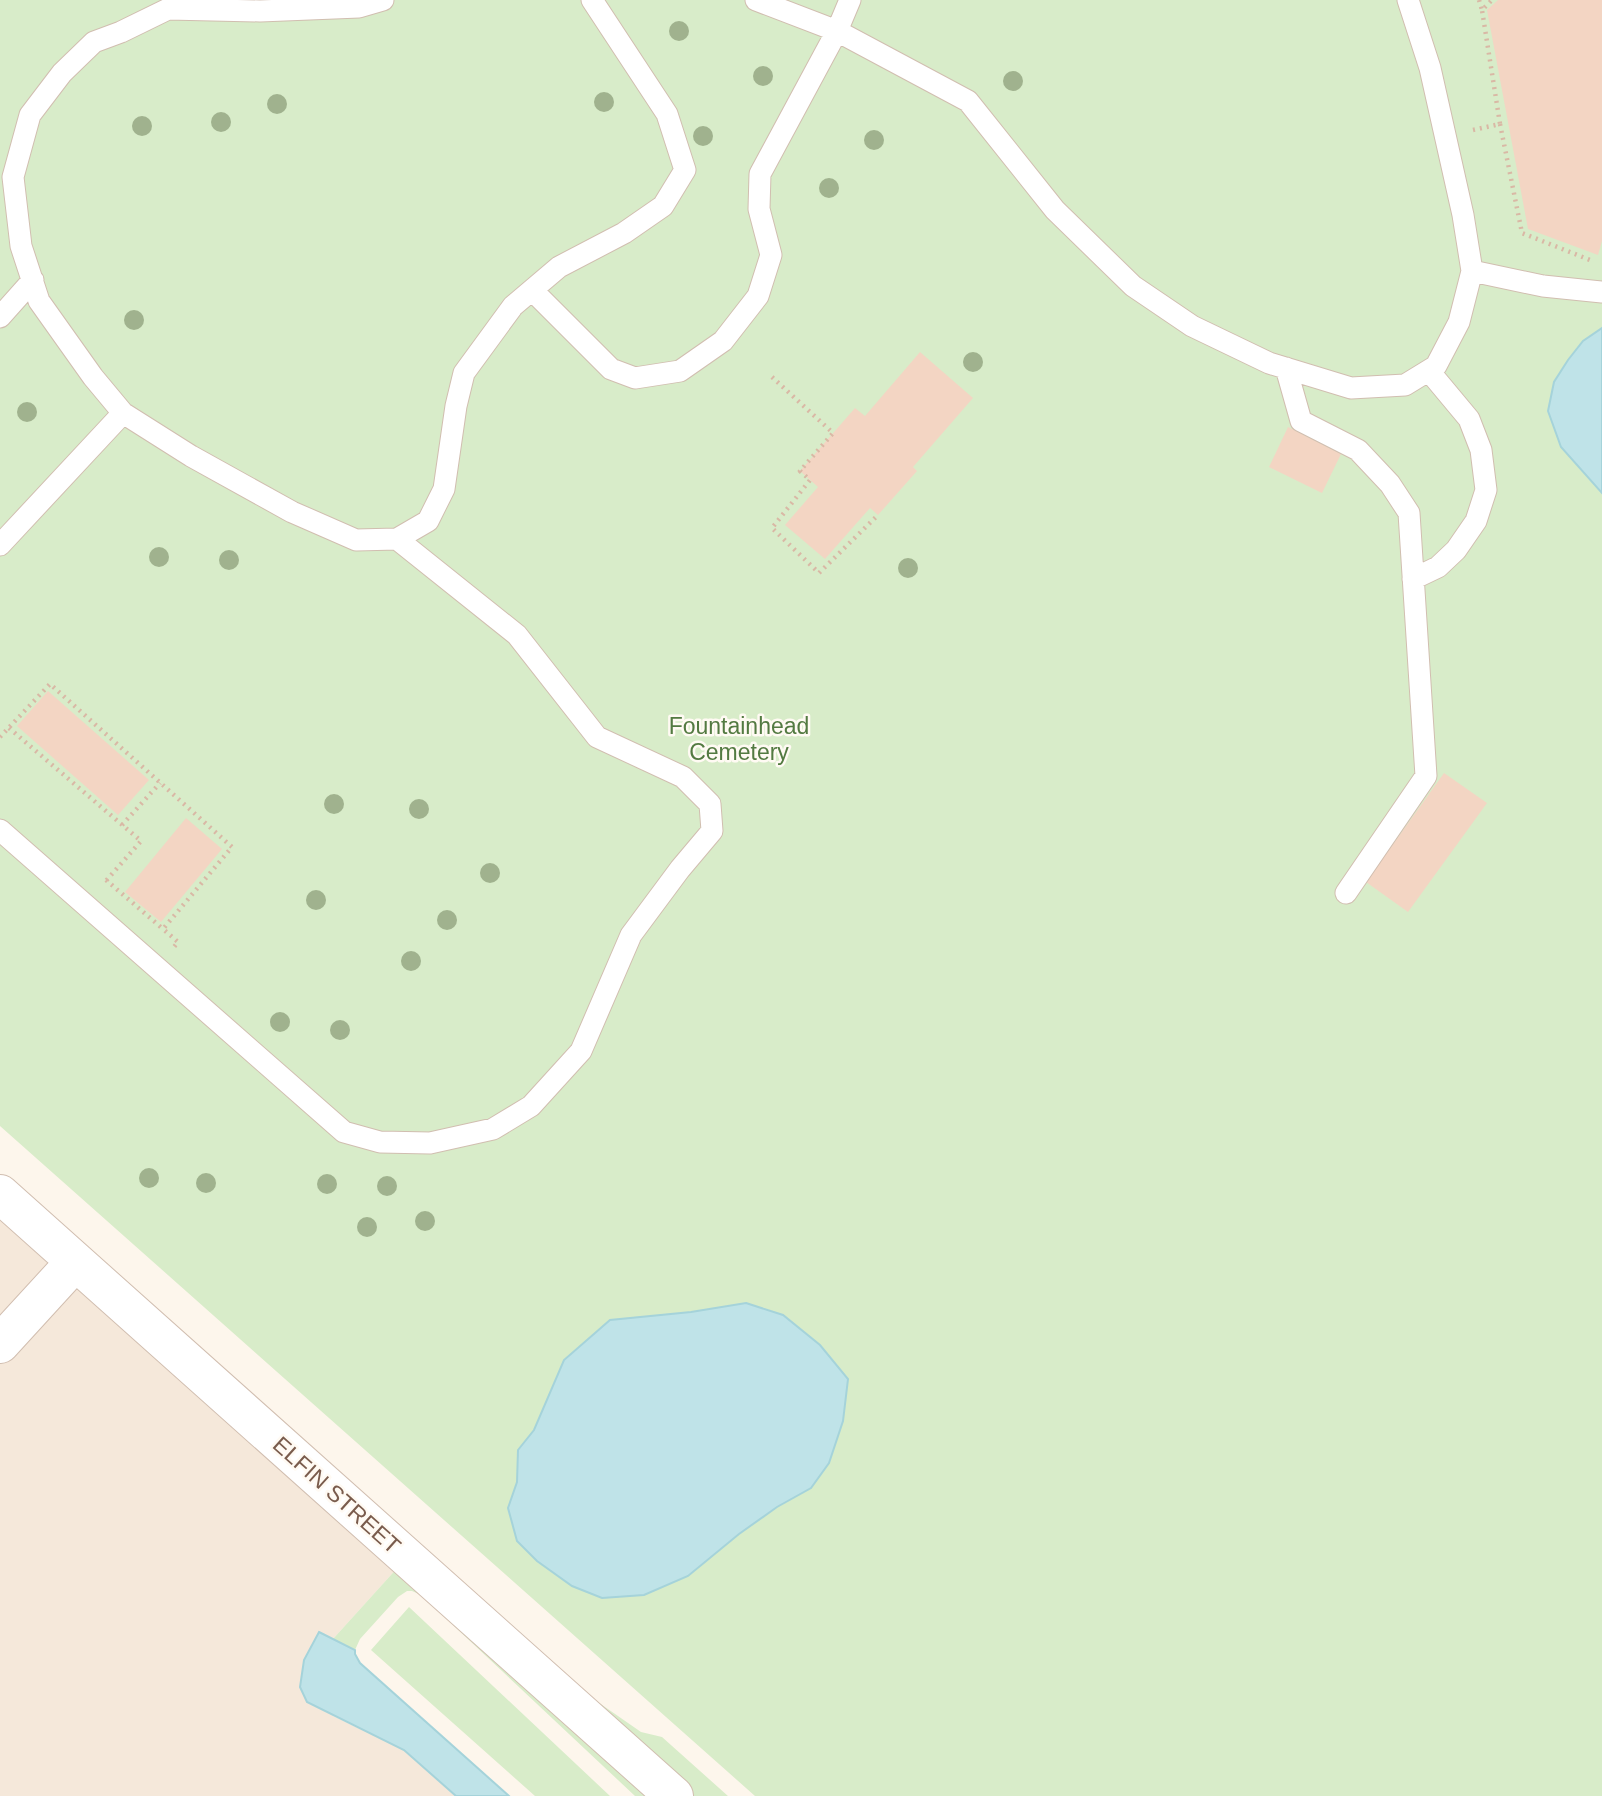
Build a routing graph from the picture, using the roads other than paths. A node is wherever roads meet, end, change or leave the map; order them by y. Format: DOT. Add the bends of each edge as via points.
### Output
graph roads {
  1 [pos="383,0"];
  2 [pos="592,0"];
  3 [pos="756,0"];
  4 [pos="850,0"];
  5 [pos="1408,0"];
  6 [pos="838,31"];
  7 [pos="1472,271"];
  8 [pos="33,280"];
  9 [pos="532,290"];
  10 [pos="1602,292"];
  11 [pos="0,317"];
  12 [pos="1286,368"];
  13 [pos="1429,370"];
  14 [pos="123,413"];
  15 [pos="397,539"];
  16 [pos="0,545"];
  17 [pos="1413,579"];
  18 [pos="0,830"];
  19 [pos="1346,893"];
  20 [pos="0,1194"];
  21 [pos="75,1262"];
  22 [pos="0,1344"];
  23 [pos="674,1796"];
  1 -- 8 [label="lane" via="359,7 297,10 169,9 94,42 62,72 30,115 13,177 21,246"];
  2 -- 9 [label="lane" via="667,114 685,170 663,206 624,233 559,267"];
  3 -- 6 [label="lane"];
  4 -- 6 [label="lane"];
  5 -- 7 [label="lane" via="1430,68"];
  6 -- 9 [label="lane" via="760,174 759,209 771,255 758,296 723,341 680,371 635,378 611,369"];
  6 -- 12 [label="lane" via="968,101 1055,210 1133,286 1192,326"];
  7 -- 10 [label="lane"];
  7 -- 13 [label="lane" via="1459,322 1436,366"];
  8 -- 11 [label="lane"];
  8 -- 14 [label="lane" via="39,301"];
  9 -- 15 [label="lane" via="513,306 464,373 444,489 428,521"];
  12 -- 13 [label="lane" via="1351,388 1405,384"];
  12 -- 17 [label="lane" via="1301,421 1358,450 1409,513"];
  13 -- 17 [label="lane" via="1469,419 1481,450 1486,490 1476,521 1456,550 1438,567"];
  14 -- 15 [label="lane" via="292,512 356,540"];
  14 -- 16 [label="lane"];
  15 -- 18 [label="lane" via="517,635 597,737 684,777 710,804 712,831 631,935 581,1051 531,1106 493,1129 430,1143 380,1142 344,1132"];
  17 -- 19 [label="lane" via="1426,776"];
  20 -- 21 [label="street, ELFIN STREET"];
  21 -- 22 [label="street"];
  21 -- 23 [label="street, ELFIN STREET"];
}
